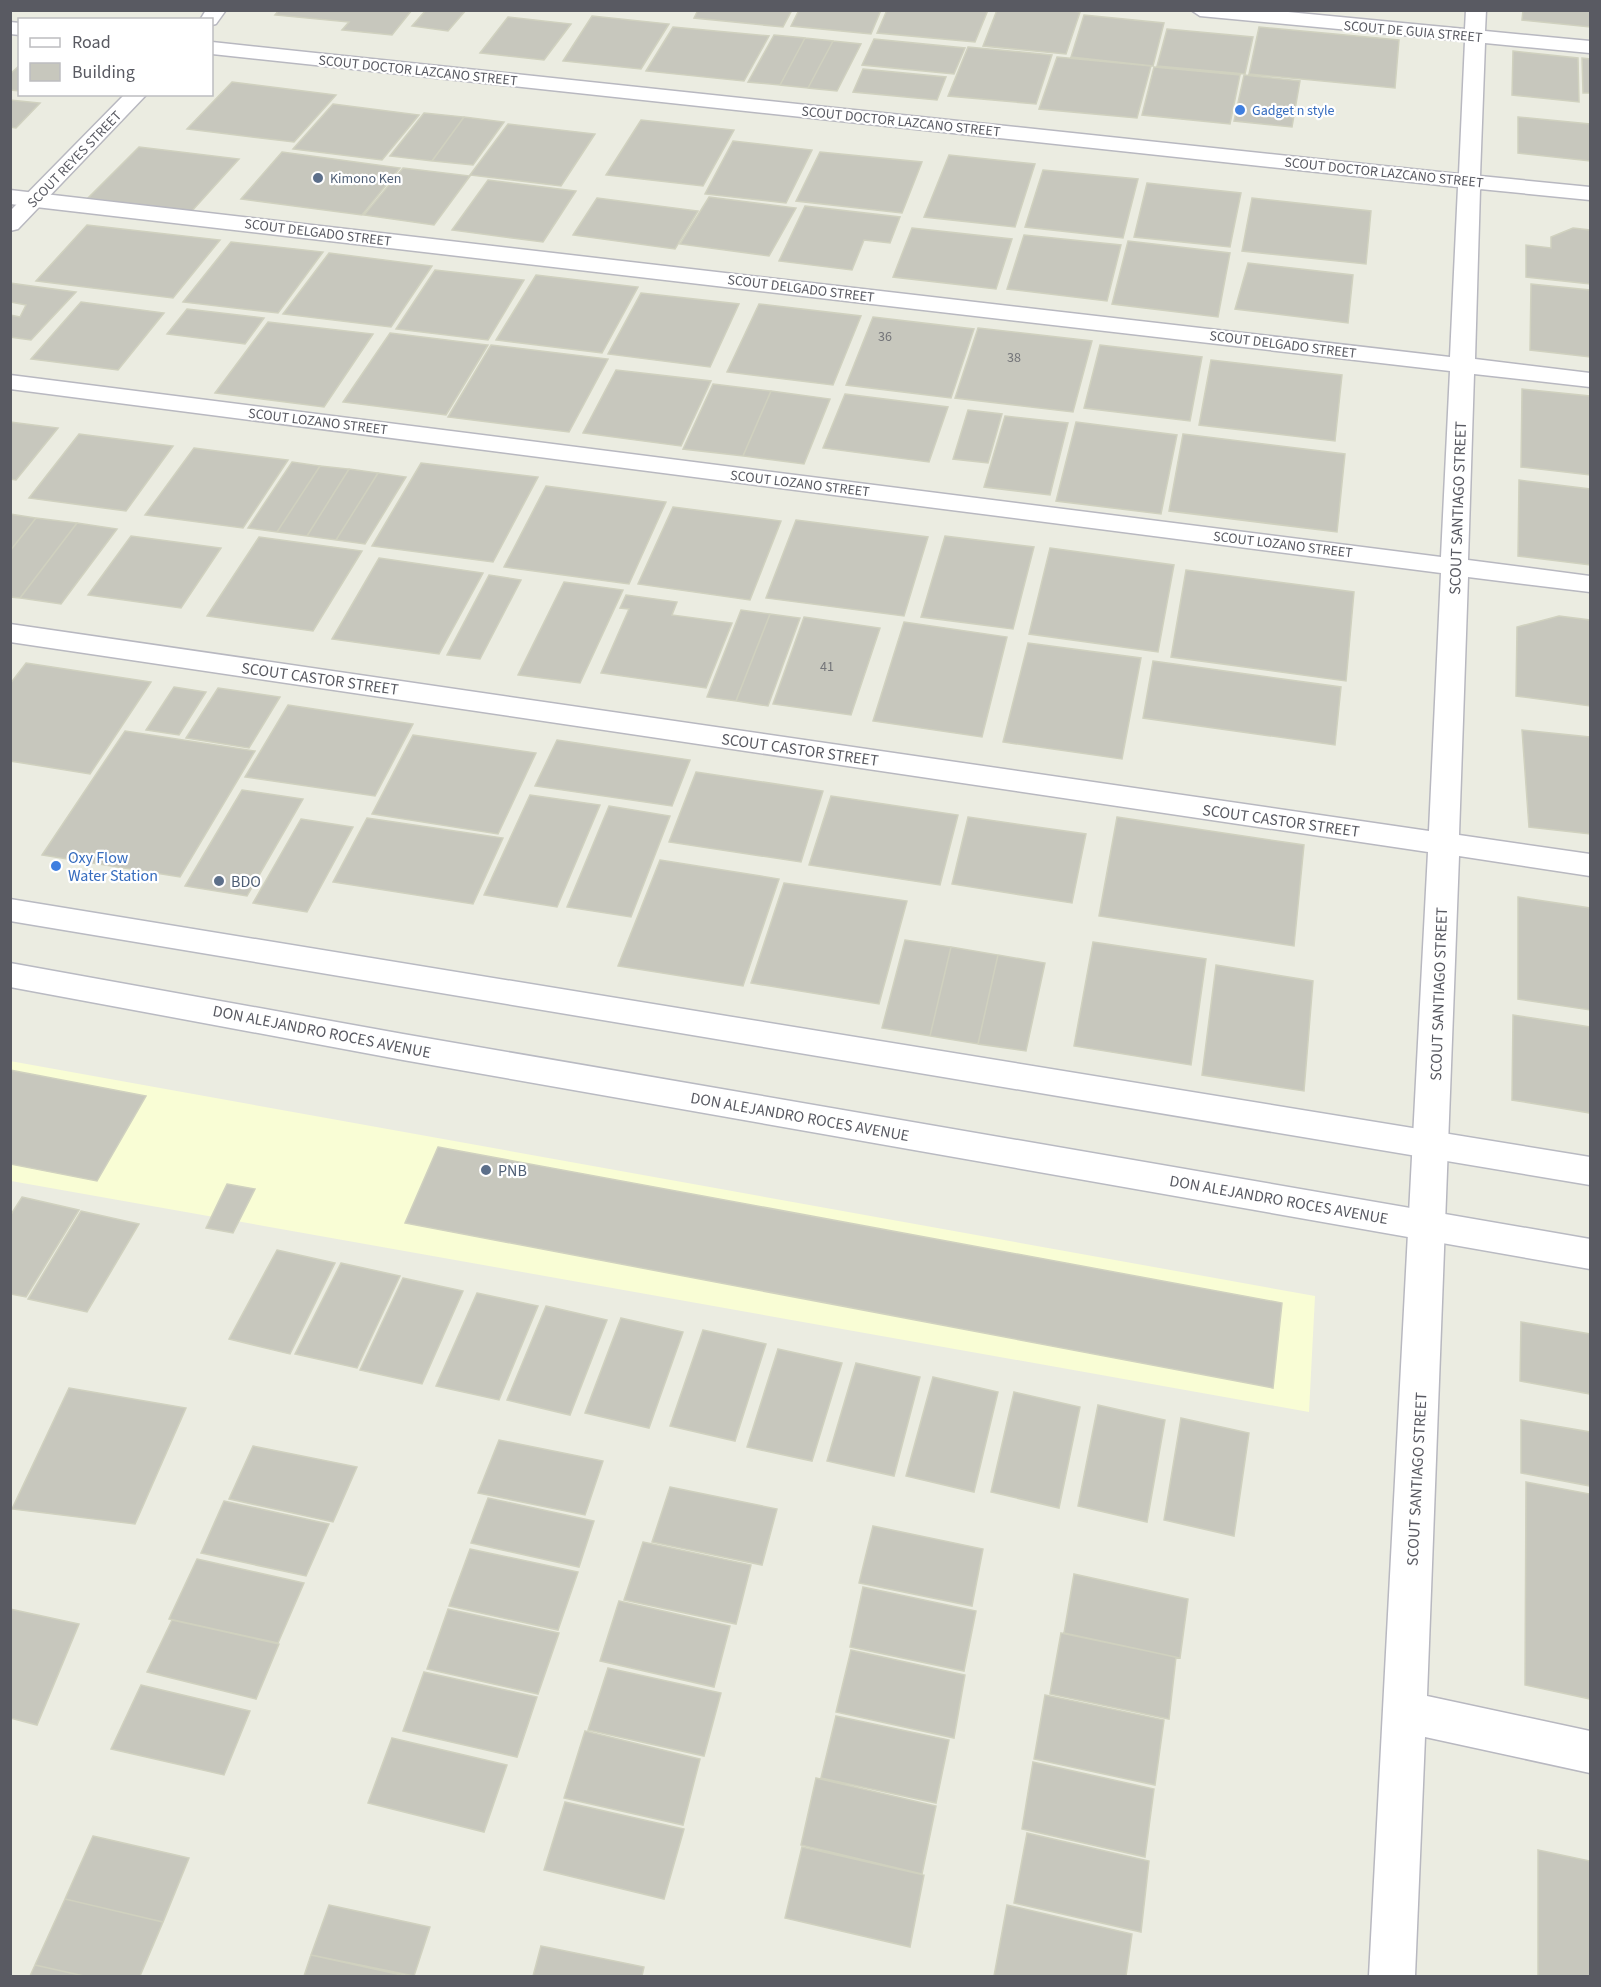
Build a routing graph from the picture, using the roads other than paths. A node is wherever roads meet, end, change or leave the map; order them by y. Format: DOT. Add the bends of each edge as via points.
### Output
graph roads {
  1 [pos="1200,10"];
  2 [pos="1475,24"];
  3 [pos="1590,47"];
  4 [pos="213,48"];
  5 [pos="135,96"];
  6 [pos="1469,181"];
  7 [pos="1590,194"];
  8 [pos="10,197"];
  9 [pos="34,200"];
  10 [pos="10,224"];
  11 [pos="1462,365"];
  12 [pos="1590,380"];
  13 [pos="10,381"];
  14 [pos="1455,567"];
  15 [pos="1590,584"];
  16 [pos="10,633"];
  17 [pos="1443,843"];
  18 [pos="1590,865"];
  19 [pos="10,910"];
  20 [pos="10,975"];
  21 [pos="1432,1145"];
  22 [pos="1590,1171"];
  23 [pos="1428,1224"];
  24 [pos="1590,1254"];
  25 [pos="1405,1712"];
  26 [pos="1590,1752"];
  27 [pos="1392,1977"];
  1 -- 2 [label="street, SCOUT DE GUIA STREET"];
  2 -- 3 [label="street, SCOUT DE GUIA STREET"];
  2 -- 6 [label="street, SCOUT SANTIAGO STREET"];
  4 -- 6 [label="street, SCOUT DOCTOR LAZCANO STREET"];
  5 -- 9 [label="street, SCOUT REYES STREET"];
  6 -- 7 [label="street, SCOUT DOCTOR LAZCANO STREET"];
  6 -- 11 [label="street, SCOUT SANTIAGO STREET"];
  8 -- 9 [label="street, SCOUT DELGADO STREET"];
  9 -- 10 [label="street, SCOUT REYES STREET"];
  9 -- 11 [label="street, SCOUT DELGADO STREET"];
  11 -- 12 [label="street, SCOUT DELGADO STREET"];
  11 -- 14 [label="street, SCOUT SANTIAGO STREET"];
  13 -- 14 [label="street, SCOUT LOZANO STREET"];
  14 -- 15 [label="street, SCOUT LOZANO STREET"];
  14 -- 17 [label="street, SCOUT SANTIAGO STREET"];
  16 -- 17 [label="street, SCOUT CASTOR STREET"];
  17 -- 18 [label="street, SCOUT CASTOR STREET"];
  17 -- 21 [label="street, SCOUT SANTIAGO STREET"];
  19 -- 21 [label="street"];
  20 -- 23 [label="street, DON ALEJANDRO ROCES AVENUE" via="414,1049"];
  21 -- 22 [label="street"];
  21 -- 23 [label="street, SCOUT SANTIAGO STREET"];
  23 -- 24 [label="street, DON ALEJANDRO ROCES AVENUE"];
  23 -- 25 [label="street, SCOUT SANTIAGO STREET"];
  25 -- 26 [label="street"];
  25 -- 27 [label="street, SCOUT SANTIAGO STREET"];
}
